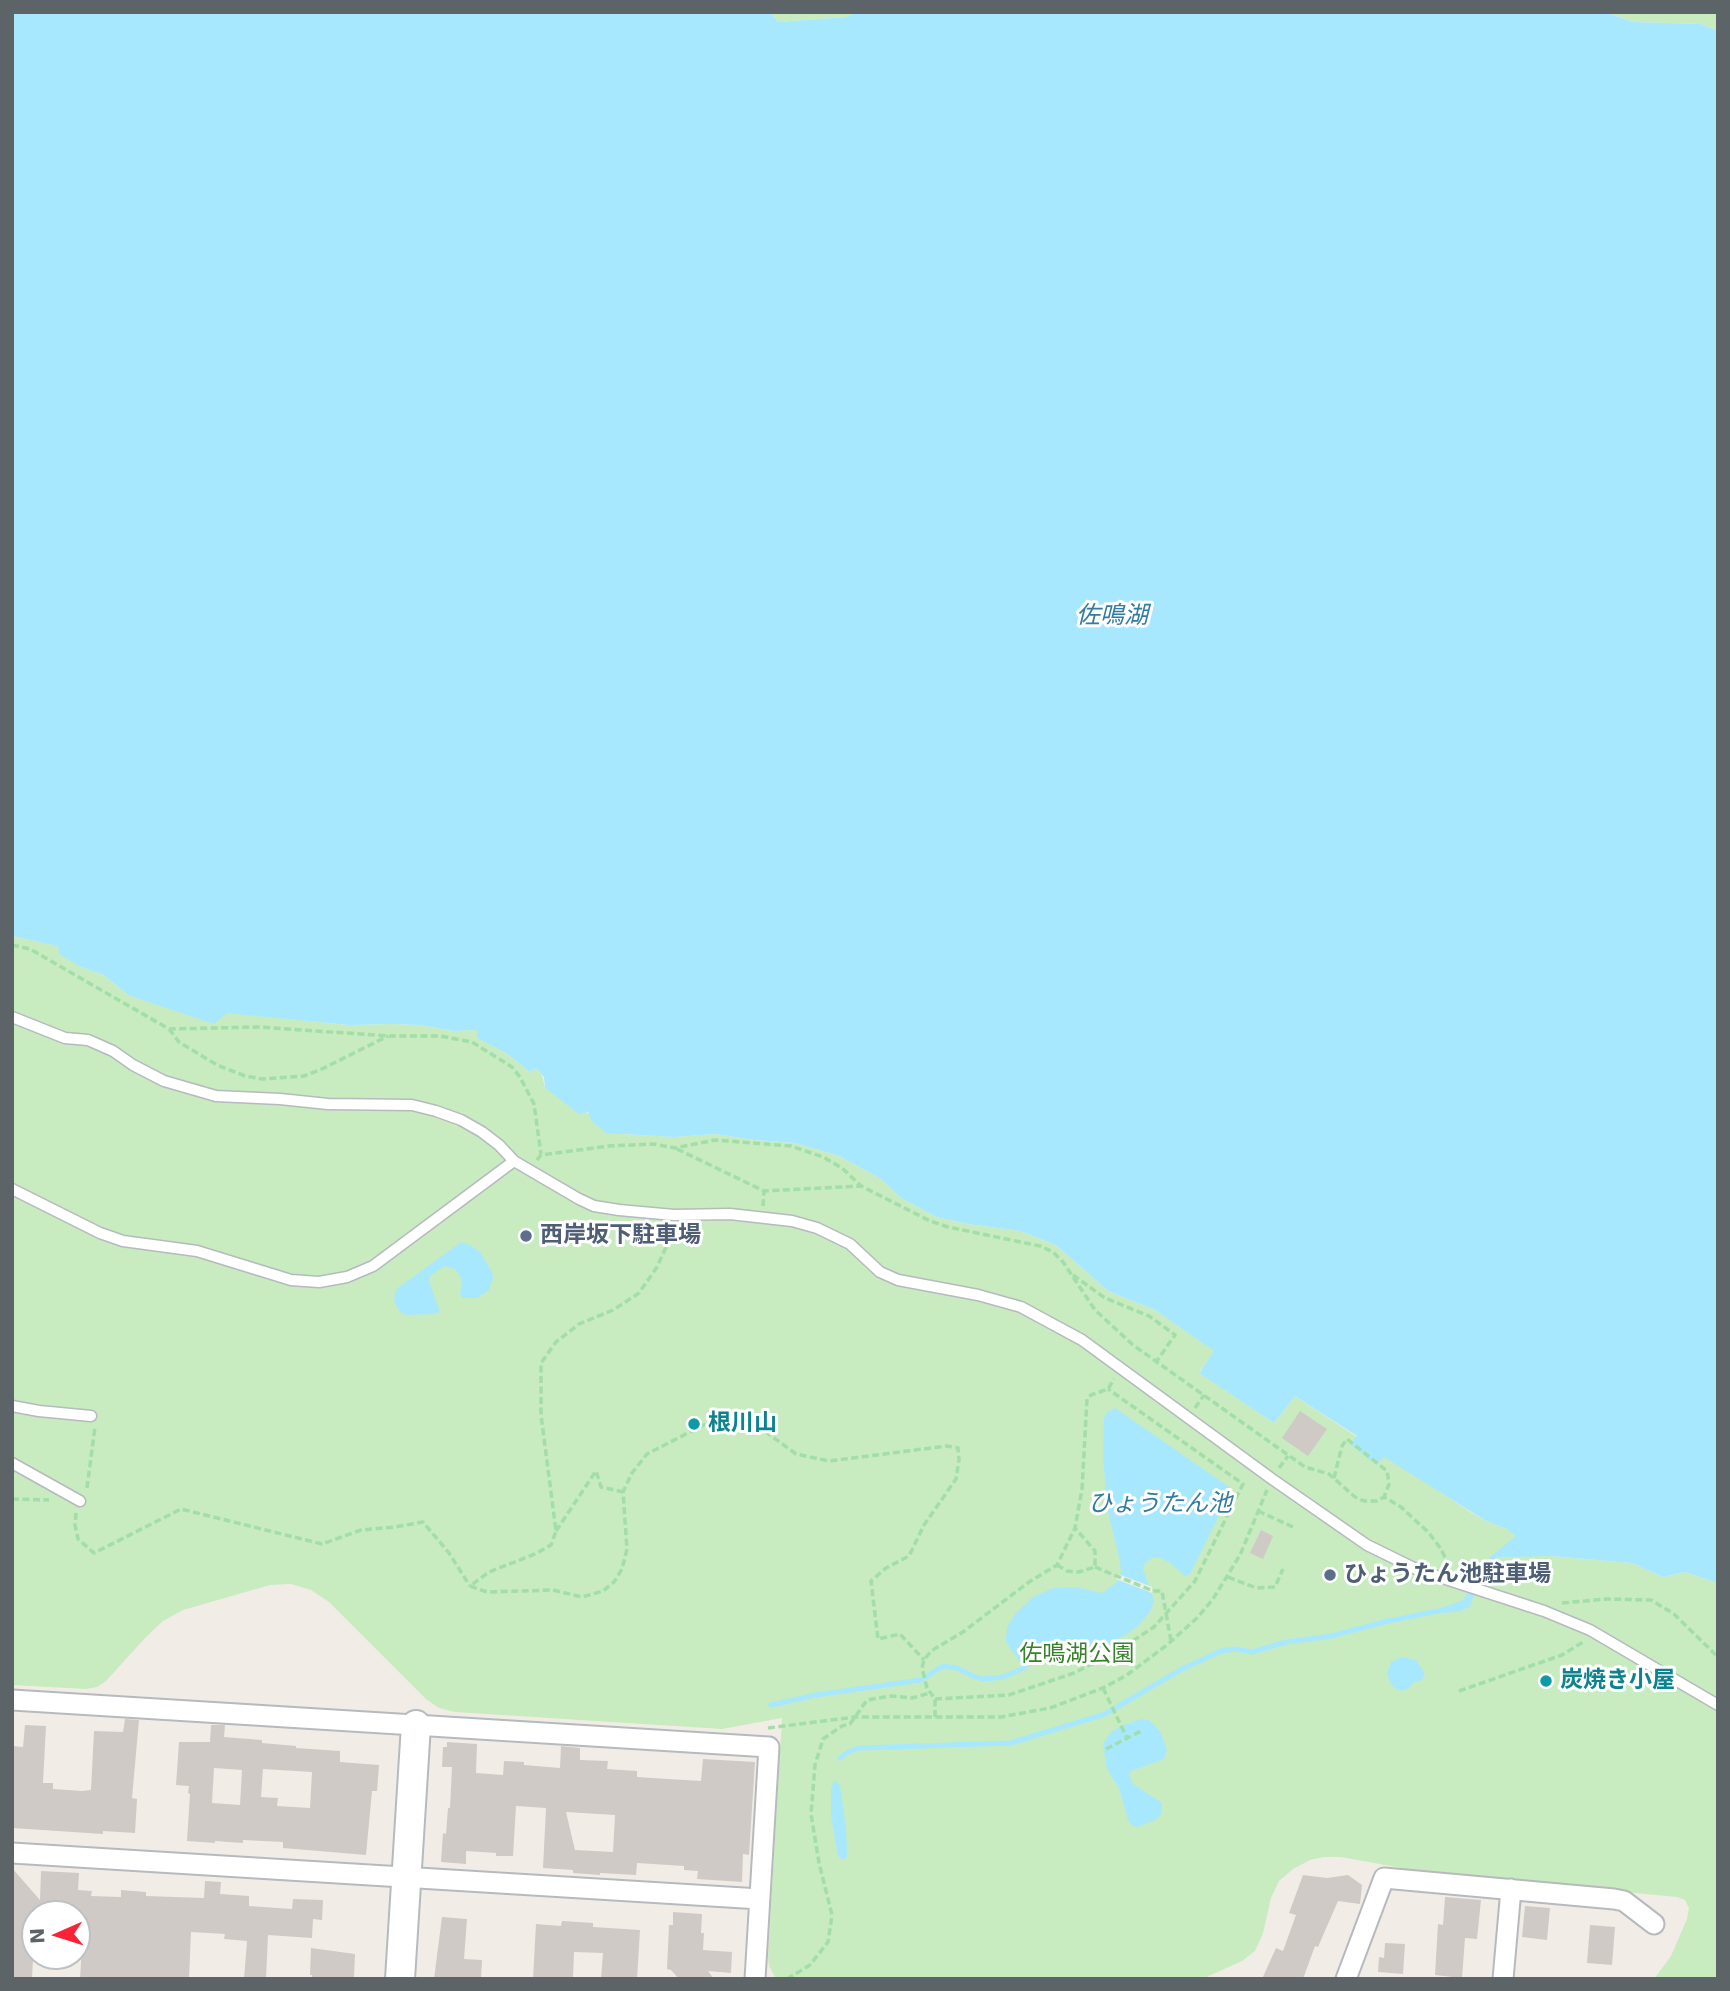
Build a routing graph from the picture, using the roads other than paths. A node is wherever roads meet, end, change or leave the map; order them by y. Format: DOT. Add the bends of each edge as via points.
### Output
graph roads {
  1 [pos="12,1017"];
  2 [pos="514,1161"];
  3 [pos="12,1189"];
  4 [pos="12,1406"];
  5 [pos="91,1416"];
  6 [pos="12,1463"];
  7 [pos="79,1503"];
  8 [pos="12,1700"];
  9 [pos="1718,1705"];
  10 [pos="416,1725"];
  11 [pos="12,1853"];
  12 [pos="407,1878"];
  13 [pos="1511,1889"];
  14 [pos="760,1899"];
  15 [pos="1654,1924"];
  16 [pos="400,1979"];
  17 [pos="755,1979"];
  18 [pos="1346,1979"];
  19 [pos="1503,1979"];
  1 -- 2 [label="lane" via="65,1038 88,1040 164,1082 216,1096 412,1105 436,1111 482,1132"];
  2 -- 3 [label="lane" via="373,1266 319,1282 291,1280 197,1251 123,1241"];
  2 -- 9 [label="lane" via="594,1206 792,1221 850,1244 880,1272 898,1280 1021,1307 1082,1340 1367,1545 1418,1570 1590,1630"];
  4 -- 5 [label="lane"];
  6 -- 7 [label="lane"];
  8 -- 10 [label="street"];
  10 -- 12 [label="street"];
  10 -- 14 [label="street" via="769,1747"];
  11 -- 12 [label="street"];
  12 -- 14 [label="street"];
  12 -- 16 [label="street"];
  13 -- 15 [label="street" via="1623,1901"];
  13 -- 18 [label="street" via="1384,1878"];
  13 -- 19 [label="street"];
  14 -- 17 [label="street"];
}
